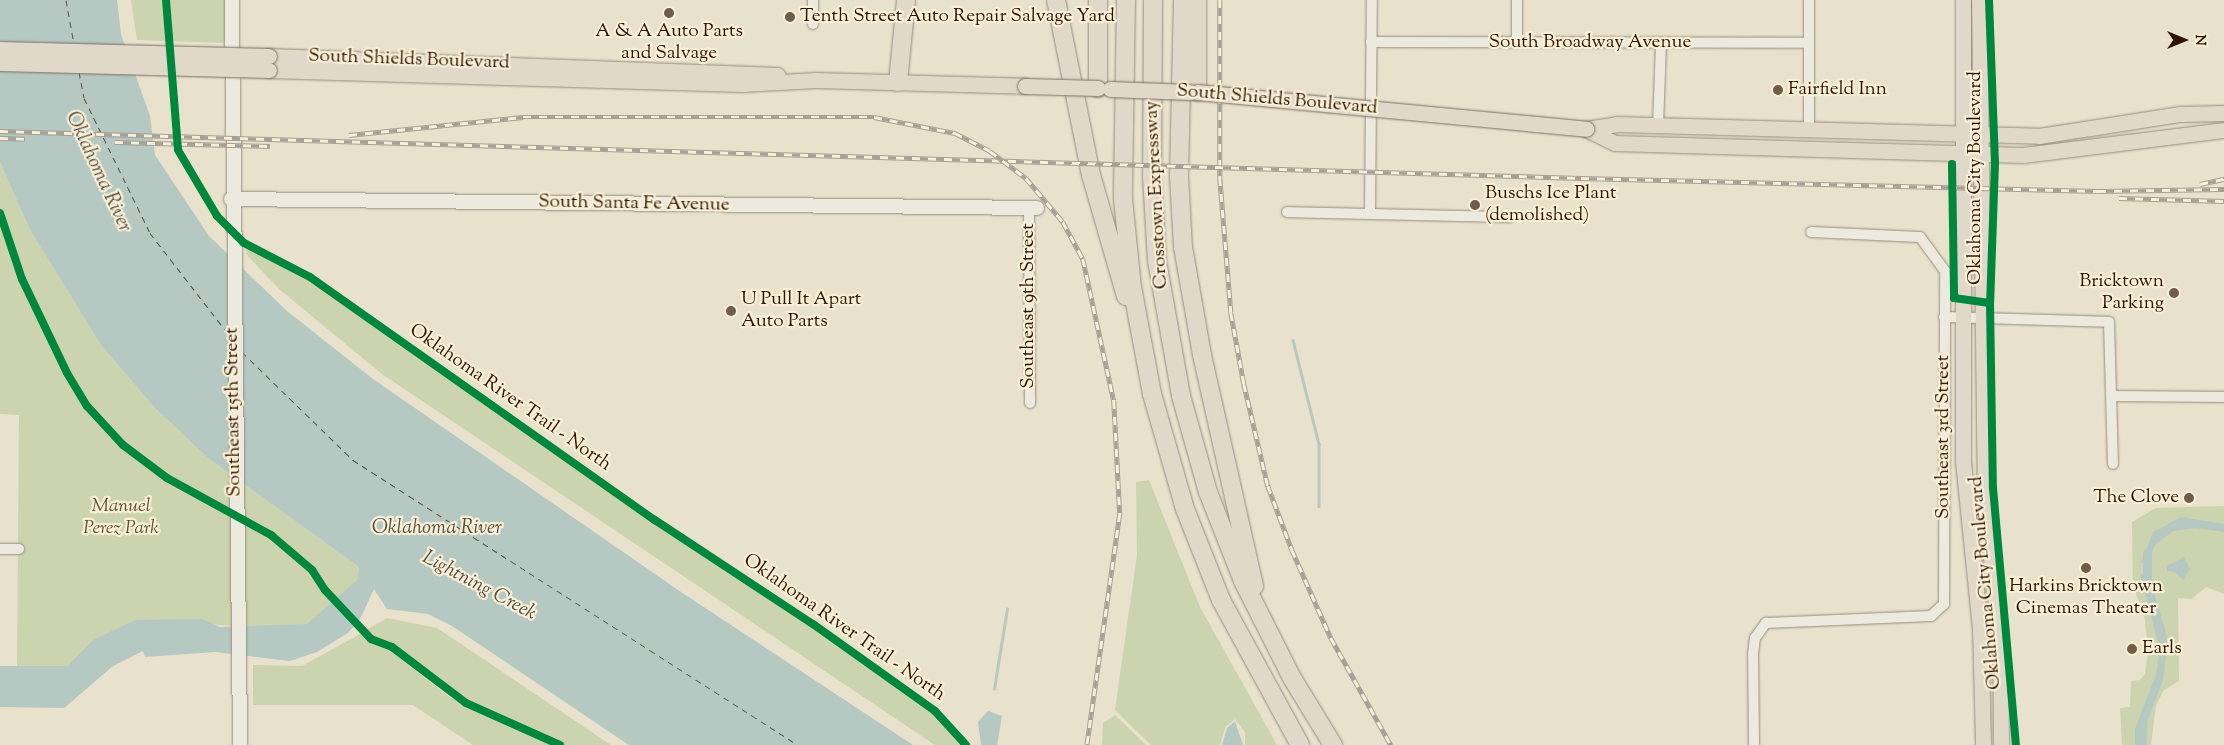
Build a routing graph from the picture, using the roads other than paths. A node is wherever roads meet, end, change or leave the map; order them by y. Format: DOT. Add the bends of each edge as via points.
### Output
graph roads {
  1 [pos="232,0"];
  2 [pos="813,0"];
  3 [pos="906,0"];
  4 [pos="1056,0"];
  5 [pos="1098,0"];
  6 [pos="1126,0"];
  7 [pos="1153,0"];
  8 [pos="1182,0"];
  9 [pos="1198,0"];
  10 [pos="1372,0"];
  11 [pos="1517,0"];
  12 [pos="1809,0"];
  13 [pos="1963,0"];
  14 [pos="1979,0"];
  15 [pos="813,24"];
  16 [pos="1371,42"];
  17 [pos="1517,43"];
  18 [pos="1661,43"];
  19 [pos="1809,43"];
  20 [pos="0,49"];
  21 [pos="0,62"];
  22 [pos="269,63"];
  23 [pos="898,82"];
  24 [pos="1098,88"];
  25 [pos="1193,92"];
  26 [pos="2224,112"];
  27 [pos="1658,126"];
  28 [pos="1586,128"];
  29 [pos="2224,130"];
  30 [pos="1809,131"];
  31 [pos="1963,135"];
  32 [pos="1983,136"];
  33 [pos="1677,146"];
  34 [pos="1808,150"];
  35 [pos="1963,153"];
  36 [pos="1984,154"];
  37 [pos="231,205"];
  38 [pos="1033,208"];
  39 [pos="1287,212"];
  40 [pos="1370,212"];
  41 [pos="1510,217"];
  42 [pos="1811,232"];
  43 [pos="1944,317"];
  44 [pos="1963,317"];
  45 [pos="1984,317"];
  46 [pos="1143,350"];
  47 [pos="2114,396"];
  48 [pos="2224,397"];
  49 [pos="1030,403"];
  50 [pos="2113,464"];
  51 [pos="0,549"];
  52 [pos="19,549"];
  53 [pos="1262,621"];
  54 [pos="240,745"];
  55 [pos="1300,745"];
  56 [pos="1333,745"];
  57 [pos="1754,745"];
  58 [pos="1983,745"];
  59 [pos="2001,745"];
  1 -- 37 [label="street, Southeast 15th Street"];
  2 -- 15 [label="street"];
  3 -- 23 [label="highway"];
  4 -- 46 [label="highway" via="1102,223"];
  5 -- 24 [label="highway"];
  6 -- 46 [label="highway, Crosstown Expressway" via="1124,199"];
  7 -- 53 [label="highway, Crosstown Expressway" via="1152,178 1168,330 1208,492"];
  8 -- 53 [label="highway" via="1178,176 1184,255"];
  9 -- 25 [label="highway"];
  10 -- 16 [label="street"];
  11 -- 17 [label="street"];
  12 -- 19 [label="street"];
  13 -- 31 [label="main road, Oklahoma City Boulevard"];
  14 -- 32 [label="main road, Oklahoma City Boulevard"];
  16 -- 17 [label="street, South Broadway Avenue"];
  16 -- 40 [label="street"];
  17 -- 18 [label="street, South Broadway Avenue"];
  18 -- 19 [label="street, South Broadway Avenue"];
  18 -- 27 [label="street"];
  19 -- 30 [label="street"];
  20 -- 22 [label="main road, South Shields Boulevard, bridge"];
  21 -- 22 [label="main road, South Shields Boulevard, bridge"];
  22 -- 23 [label="main road, South Shields Boulevard" via="742,70 816,80"];
  23 -- 24 [label="main road, South Shields Boulevard, bridge"];
  24 -- 25 [label="main road, South Shields Boulevard, bridge"];
  25 -- 28 [label="main road, South Shields Boulevard, bridge"];
  26 -- 32 [label="main road, South Shields Boulevard" via="2165,116 2060,135"];
  27 -- 28 [label="main road, South Shields Boulevard" via="1616,124"];
  27 -- 30 [label="main road, South Shields Boulevard"];
  27 -- 33 [label="main road"];
  28 -- 33 [label="main road, South Shields Boulevard" via="1615,143"];
  29 -- 36 [label="main road, South Shields Boulevard" via="2165,135 2058,154"];
  30 -- 31 [label="main road, South Shields Boulevard"];
  30 -- 34 [label="street"];
  31 -- 32 [label="main road, South Shields Boulevard"];
  31 -- 35 [label="main road, Oklahoma City Boulevard"];
  32 -- 36 [label="main road, Oklahoma City Boulevard"];
  33 -- 34 [label="main road, South Shields Boulevard"];
  34 -- 35 [label="main road, South Shields Boulevard"];
  35 -- 36 [label="main road, South Shields Boulevard"];
  35 -- 44 [label="main road, Oklahoma City Boulevard"];
  36 -- 45 [label="main road, Oklahoma City Boulevard"];
  37 -- 38 [label="street, South Santa Fe Avenue"];
  37 -- 54 [label="street, Southeast 15th Street"];
  38 -- 49 [label="street, Southeast 9th Street"];
  39 -- 40 [label="street"];
  40 -- 41 [label="street"];
  42 -- 43 [label="street, Southeast 3rd Street" via="1920,237 1945,270"];
  43 -- 44 [label="street"];
  43 -- 57 [label="street, Southeast 3rd Street" via="1944,604 1931,616 1777,619 1762,627 1753,654"];
  44 -- 45 [label="street"];
  44 -- 58 [label="main road, Oklahoma City Boulevard" via="1964,494 1980,627"];
  45 -- 47 [label="street" via="2109,322"];
  45 -- 59 [label="main road, Oklahoma City Boulevard" via="1985,503 2000,641"];
  46 -- 55 [label="highway, Crosstown Expressway" via="1167,452 1201,552 1256,670"];
  47 -- 48 [label="street"];
  47 -- 50 [label="street"];
  51 -- 52 [label="street"];
  53 -- 56 [label="highway, Crosstown Expressway"];
}
